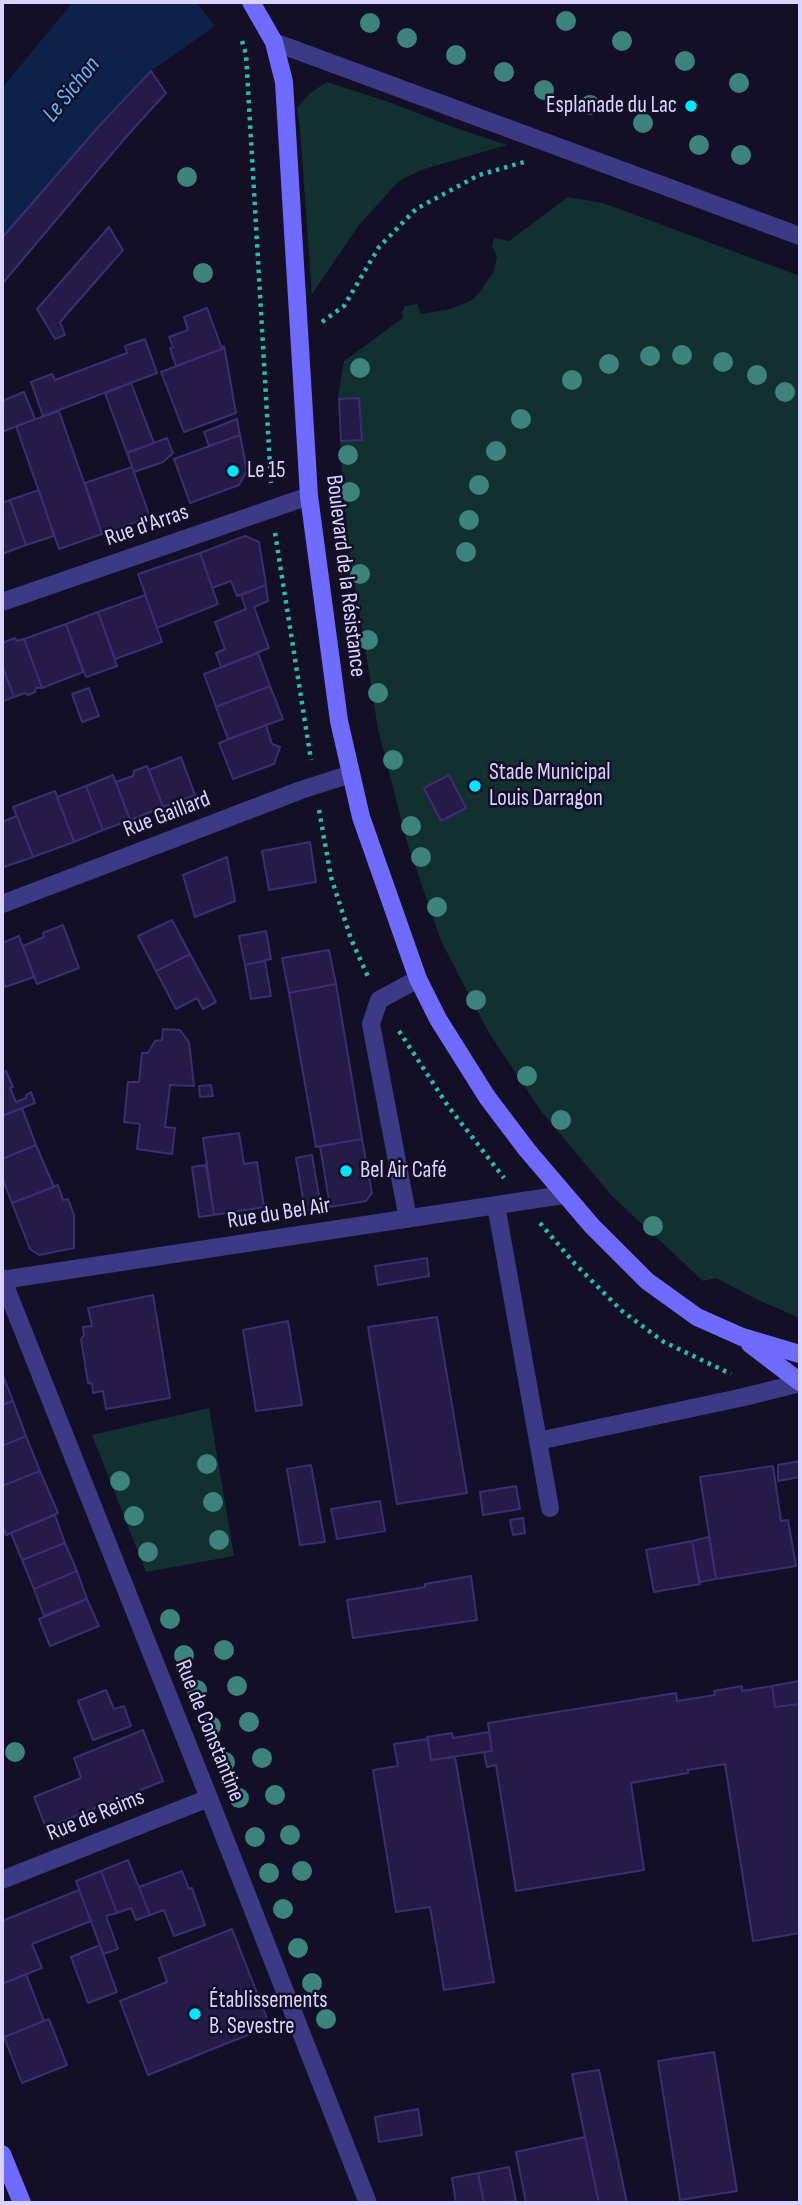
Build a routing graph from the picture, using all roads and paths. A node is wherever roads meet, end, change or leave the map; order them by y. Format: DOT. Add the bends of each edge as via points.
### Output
graph roads {
  1 [pos="255,7"];
  2 [pos="241,36"];
  3 [pos="274,41"];
  4 [pos="565,150"];
  5 [pos="800,236"];
  6 [pos="299,338"];
  7 [pos="309,496"];
  8 [pos="272,509"];
  9 [pos="2,602"];
  10 [pos="351,774"];
  11 [pos="315,786"];
  12 [pos="2,904"];
  13 [pos="418,979"];
  14 [pos="379,1000"];
  15 [pos="563,1195"];
  16 [pos="522,1201"];
  17 [pos="496,1205"];
  18 [pos="408,1219"];
  19 [pos="2,1279"];
  20 [pos="742,1337"];
  21 [pos="800,1354"];
  22 [pos="800,1382"];
  23 [pos="769,1391"];
  24 [pos="538,1441"];
  25 [pos="550,1508"];
  26 [pos="209,1798"];
  27 [pos="2,1880"];
  28 [pos="2,2154"];
  29 [pos="22,2203"];
  30 [pos="368,2203"];
  1 -- 3 [label="street, Boulevard de la Résistance"];
  2 -- 8 [label="path" via="246,54"];
  3 -- 4 [label="street"];
  3 -- 6 [label="street, Boulevard de la Résistance" via="285,82"];
  4 -- 5 [label="street"];
  4 -- 6 [label="path" via="479,175 416,209 379,247 344,306"];
  6 -- 7 [label="street, Boulevard de la Résistance"];
  7 -- 8 [label="street, Rue d'Arras"];
  7 -- 10 [label="street, Boulevard de la Résistance"];
  8 -- 9 [label="street, Rue d'Arras"];
  8 -- 11 [label="path"];
  10 -- 11 [label="street, Rue Gaillard"];
  10 -- 13 [label="street, Boulevard de la Résistance" via="360,817"];
  11 -- 12 [label="street, Rue Gaillard"];
  11 -- 14 [label="path" via="331,877 351,939"];
  13 -- 14 [label="street"];
  13 -- 15 [label="street, Boulevard de la Résistance" via="487,1097"];
  14 -- 16 [label="path" via="448,1106"];
  14 -- 18 [label="street" via="371,1024"];
  15 -- 16 [label="street, Rue du Bel Air"];
  15 -- 20 [label="street, Boulevard de la Résistance" via="647,1281 697,1317"];
  16 -- 17 [label="street, Rue du Bel Air"];
  16 -- 23 [label="path" via="622,1311 664,1342"];
  17 -- 18 [label="street, Rue du Bel Air"];
  17 -- 24 [label="street"];
  18 -- 19 [label="street, Rue du Bel Air"];
  19 -- 26 [label="street, Rue de Constantine"];
  20 -- 21 [label="street, Boulevard de la Résistance"];
  20 -- 22 [label="street, Boulevard de la Résistance"];
  22 -- 23 [label="street"];
  23 -- 24 [label="street"];
  24 -- 25 [label="street"];
  26 -- 27 [label="street, Rue de Reims"];
  26 -- 30 [label="street, Rue de Constantine"];
  28 -- 29 [label="street"];
}
